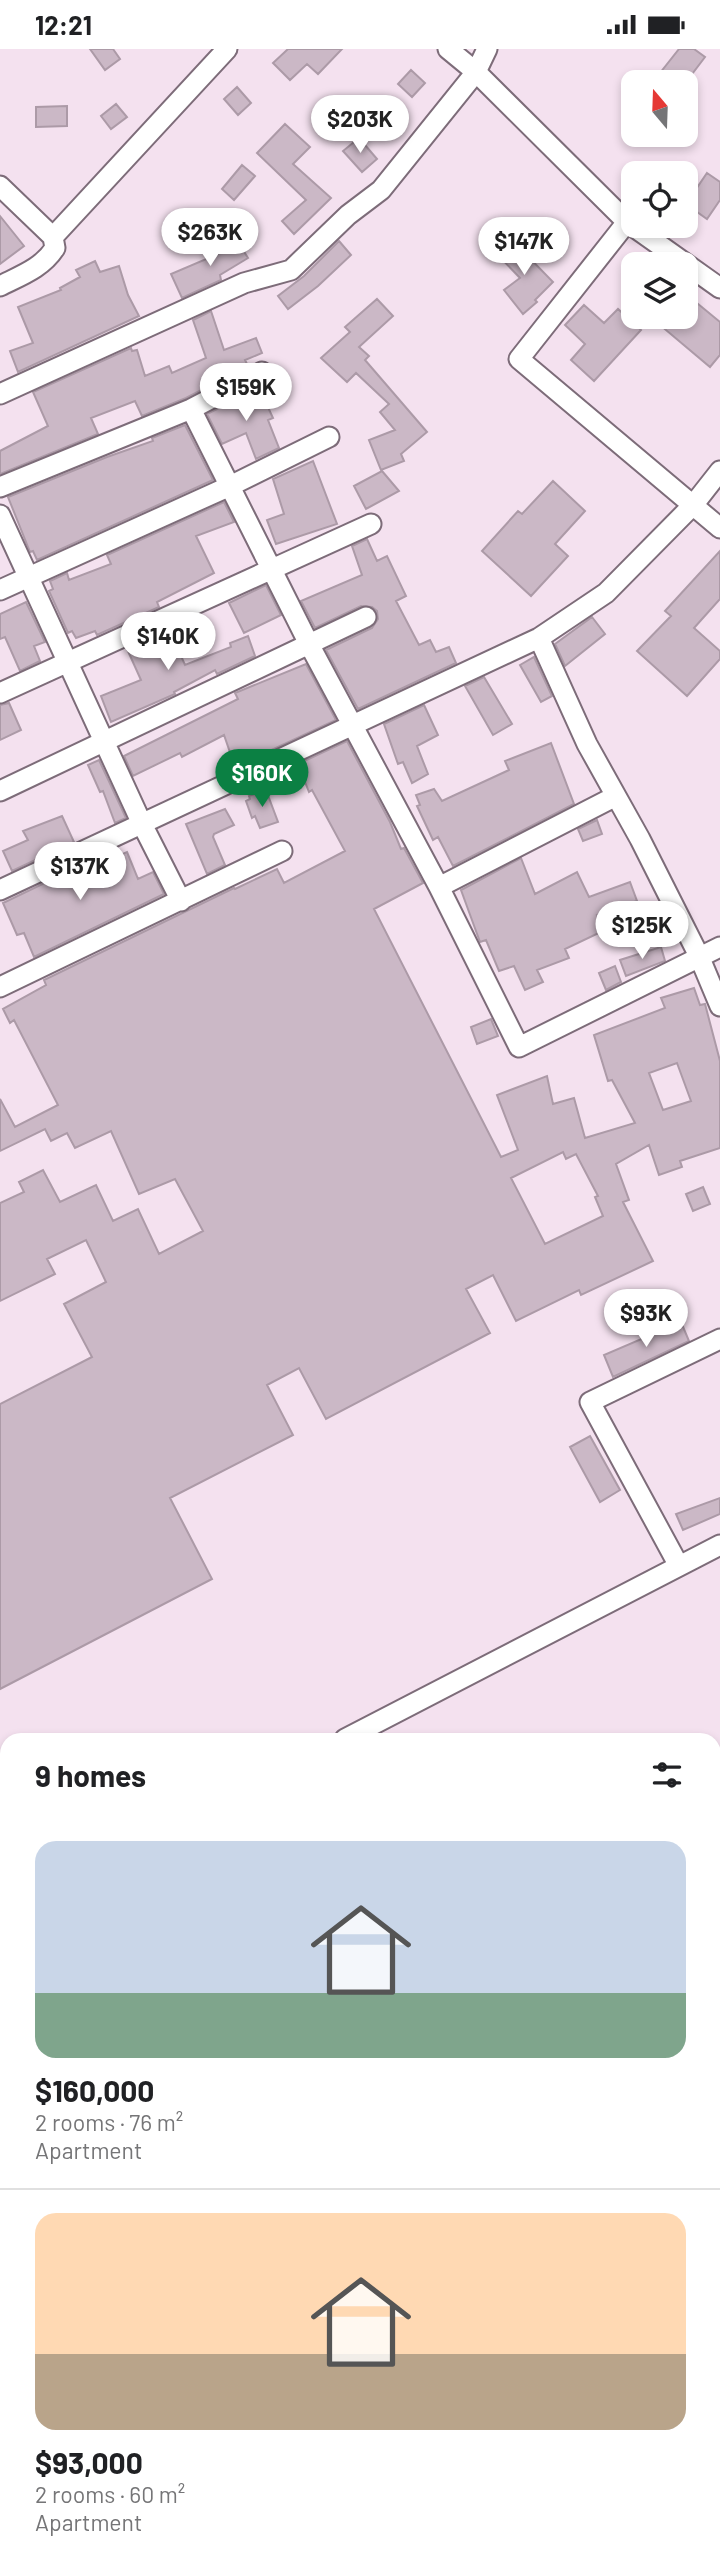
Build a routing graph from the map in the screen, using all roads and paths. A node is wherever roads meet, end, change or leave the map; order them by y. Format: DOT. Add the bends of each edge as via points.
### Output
graph roads {
  1 [pos="227,49"];
  2 [pos="448,49"];
  3 [pos="487,49"];
  4 [pos="476,72"];
  5 [pos="0,186"];
  6 [pos="621,216"];
  7 [pos="621,230"];
  8 [pos="53,237"];
  9 [pos="650,238"];
  10 [pos="0,286"];
  11 [pos="720,288"];
  12 [pos="262,373"];
  13 [pos="0,394"];
  14 [pos="191,409"];
  15 [pos="329,437"];
  16 [pos="720,471"];
  17 [pos="230,486"];
  18 [pos="0,487"];
  19 [pos="694,505"];
  20 [pos="0,515"];
  21 [pos="371,524"];
  22 [pos="720,528"];
  23 [pos="271,569"];
  24 [pos="28,576"];
  25 [pos="0,590"];
  26 [pos="366,617"];
  27 [pos="539,638"];
  28 [pos="309,644"];
  29 [pos="68,661"];
  30 [pos="0,693"];
  31 [pos="352,727"];
  32 [pos="104,742"];
  33 [pos="0,790"];
  34 [pos="616,796"];
  35 [pos="142,824"];
  36 [pos="282,851"];
  37 [pos="439,887"];
  38 [pos="0,890"];
  39 [pos="181,901"];
  40 [pos="720,947"];
  41 [pos="699,956"];
  42 [pos="0,986"];
  43 [pos="720,1006"];
  44 [pos="720,1339"];
  45 [pos="720,1545"];
  46 [pos="679,1566"];
  47 [pos="357,1733"];
  1 -- 8 [label="street"];
  2 -- 4 [label="street"];
  3 -- 4 [label="street"];
  4 -- 6 [label="street"];
  4 -- 13 [label="street" via="381,190 291,270 244,283"];
  5 -- 8 [label="street"];
  7 -- 19 [label="street" via="519,359"];
  8 -- 10 [label="street" via="55,248 47,260"];
  9 -- 11 [label="street"];
  12 -- 14 [label="street"];
  14 -- 17 [label="street"];
  14 -- 18 [label="street"];
  15 -- 17 [label="street"];
  16 -- 19 [label="street"];
  17 -- 23 [label="street"];
  17 -- 24 [label="street"];
  19 -- 22 [label="street"];
  19 -- 27 [label="street" via="606,593"];
  20 -- 24 [label="street"];
  21 -- 23 [label="street"];
  23 -- 28 [label="street"];
  23 -- 29 [label="street"];
  24 -- 25 [label="street"];
  24 -- 29 [label="street"];
  26 -- 28 [label="street"];
  27 -- 31 [label="street"];
  27 -- 34 [label="street"];
  28 -- 31 [label="street"];
  28 -- 32 [label="street"];
  29 -- 30 [label="street"];
  29 -- 32 [label="street"];
  31 -- 35 [label="street"];
  31 -- 37 [label="street"];
  32 -- 33 [label="street"];
  32 -- 35 [label="street"];
  34 -- 37 [label="street"];
  34 -- 41 [label="street"];
  35 -- 38 [label="street"];
  35 -- 39 [label="street"];
  36 -- 39 [label="street"];
  37 -- 41 [label="street" via="519,1047"];
  39 -- 42 [label="street"];
  40 -- 41 [label="street"];
  41 -- 43 [label="street"];
  44 -- 46 [label="street" via="590,1402"];
  45 -- 46 [label="street"];
  46 -- 47 [label="street"];
}
